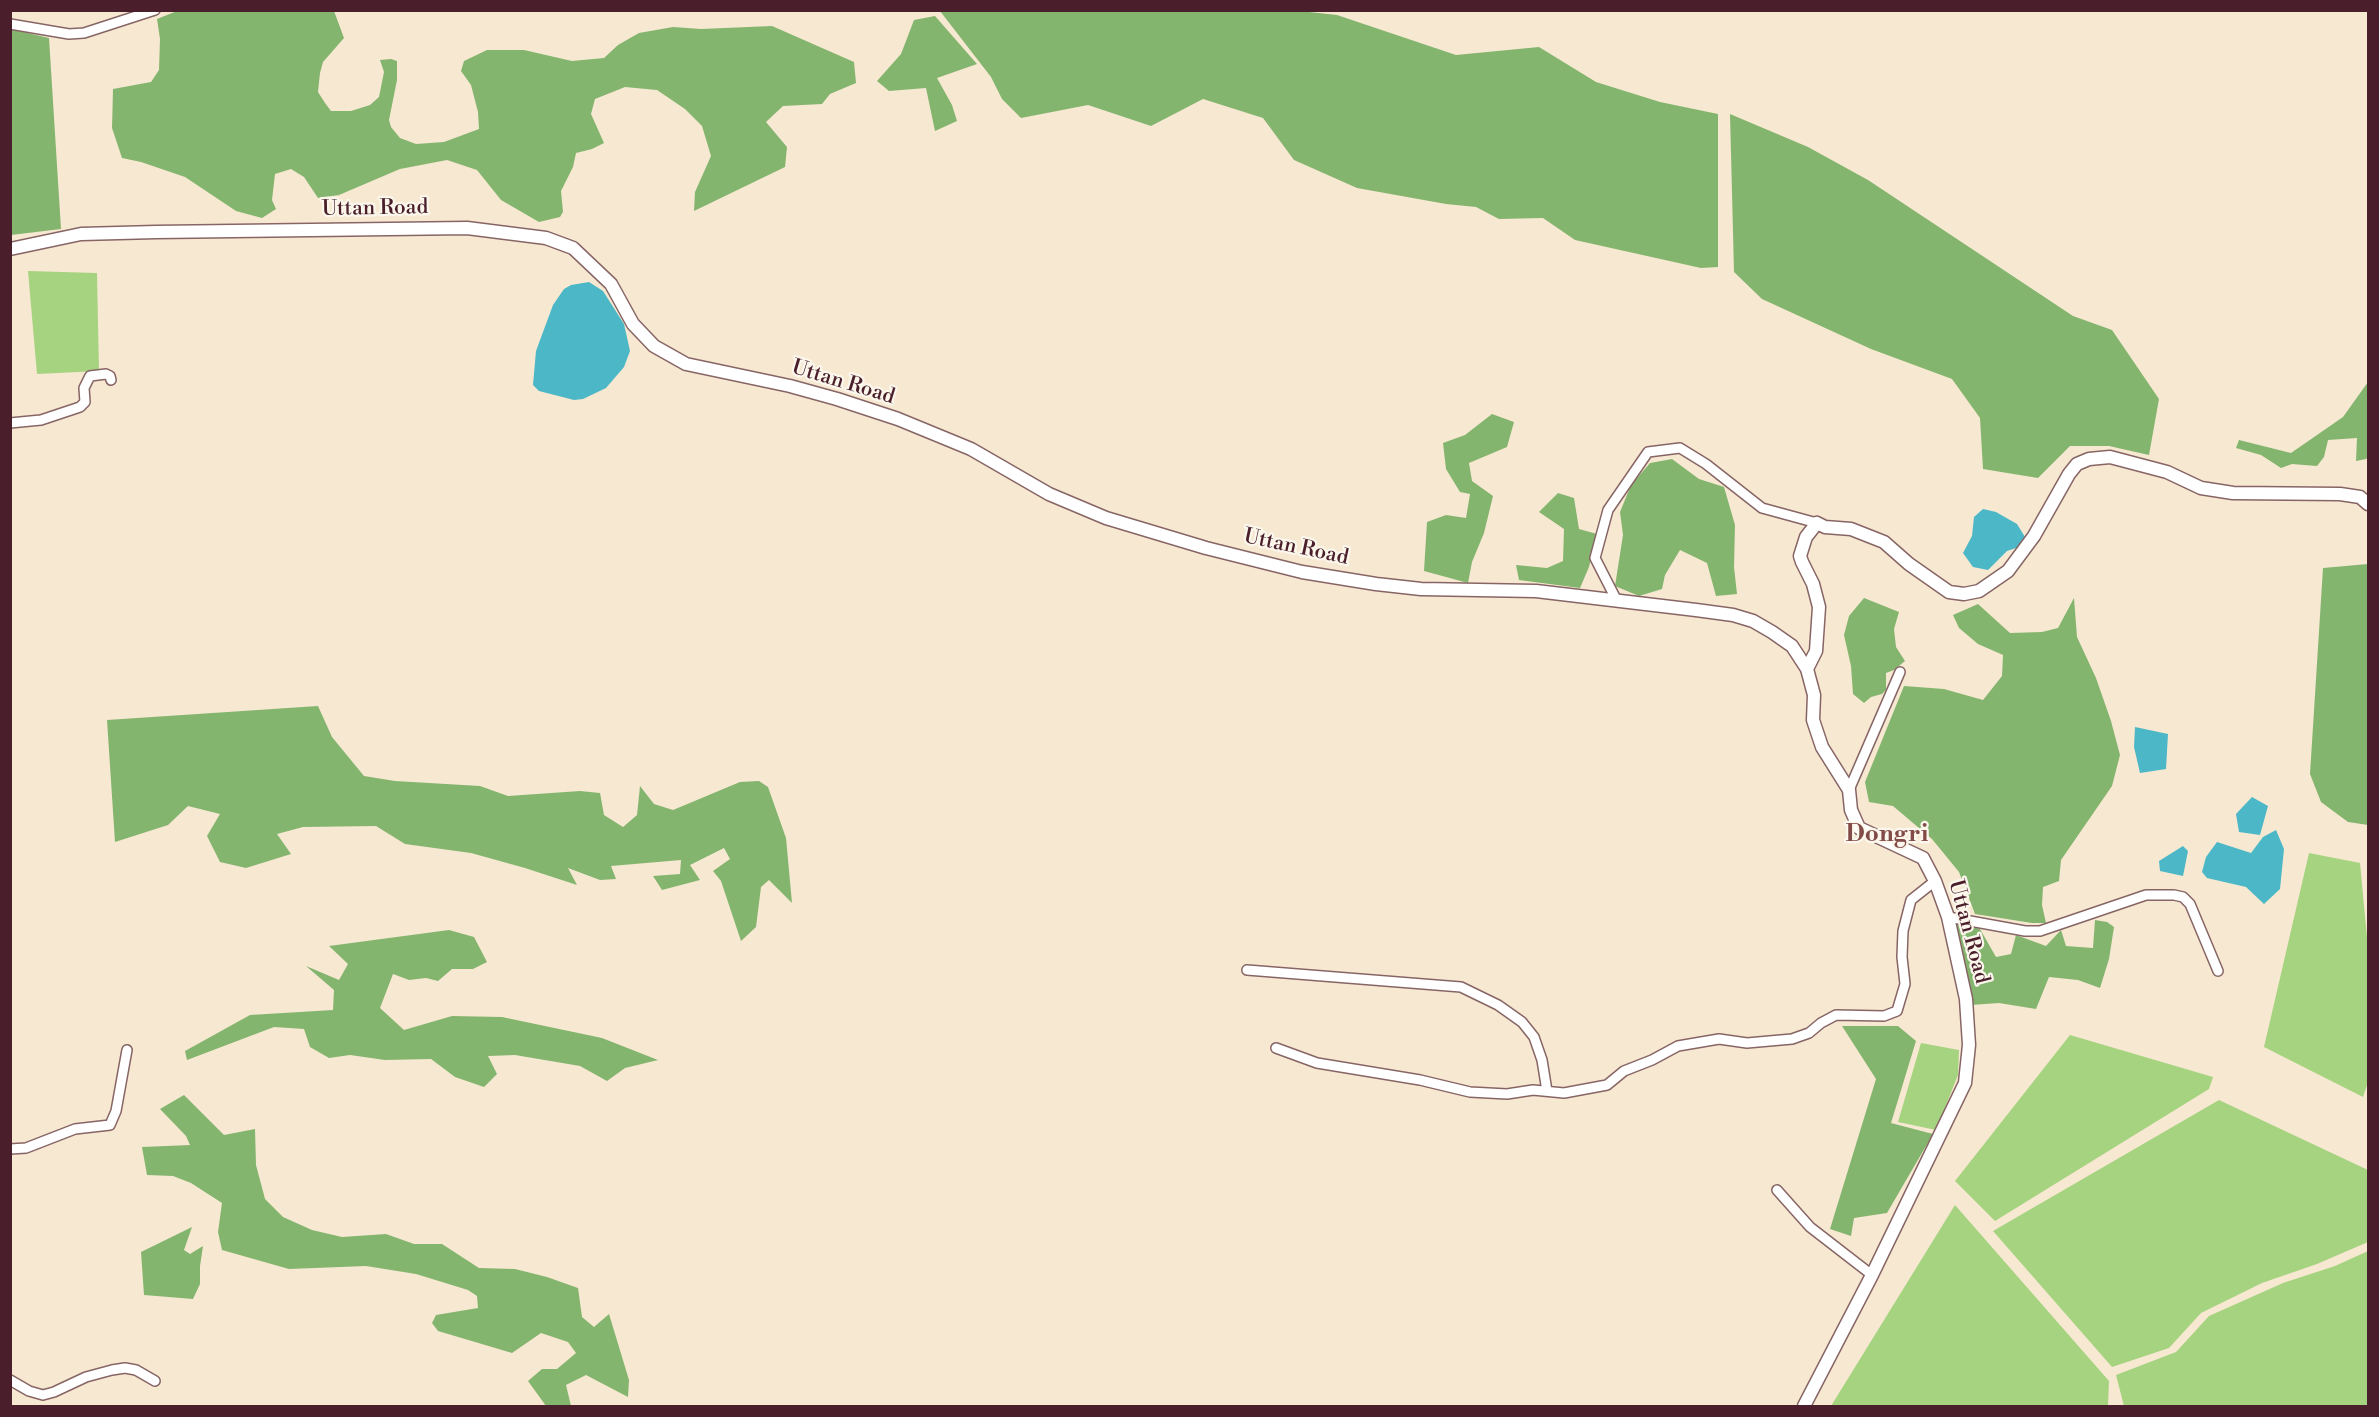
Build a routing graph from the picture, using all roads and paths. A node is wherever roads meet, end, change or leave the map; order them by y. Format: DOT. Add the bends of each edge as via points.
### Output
graph roads {
  1 [pos="155,10"];
  2 [pos="10,24"];
  3 [pos="10,249"];
  4 [pos="111,380"];
  5 [pos="10,423"];
  6 [pos="2368,504"];
  7 [pos="1817,524"];
  8 [pos="1617,601"];
  9 [pos="1807,669"];
  10 [pos="1900,672"];
  11 [pos="1849,790"];
  12 [pos="1935,881"];
  13 [pos="1948,917"];
  14 [pos="1246,970"];
  15 [pos="2218,971"];
  16 [pos="1276,1048"];
  17 [pos="127,1050"];
  18 [pos="1546,1091"];
  19 [pos="10,1149"];
  20 [pos="1777,1190"];
  21 [pos="1872,1275"];
  22 [pos="10,1380"];
  23 [pos="155,1381"];
  24 [pos="1804,1407"];
  1 -- 2 [label="street" via="84,33"];
  3 -- 8 [label="main road, Uttan Road" via="81,234 156,232 467,228 546,238 573,248 611,284 633,324 654,346 686,364 790,386 898,419 971,449 1049,494 1106,518 1206,548 1344,579 1421,589 1536,591"];
  4 -- 5 [label="street" via="106,374 90,376 84,388 85,402 80,407 41,420"];
  6 -- 7 [label="main road" via="2360,497 2340,494 2233,493 2201,488 2167,472 2110,457 2089,459 2077,464 2069,474 2034,536 2008,571 1978,591 1964,594 1949,592 1884,542 1851,529"];
  7 -- 8 [label="street" via="1762,508 1680,448 1648,452 1608,510 1595,558"];
  7 -- 9 [label="main road" via="1806,537 1800,556 1814,584 1819,607 1816,651"];
  8 -- 9 [label="main road, Uttan Road" via="1733,615 1753,621 1792,646"];
  9 -- 11 [label="main road, Uttan Road" via="1814,695 1813,720 1822,747"];
  10 -- 11 [label="street"];
  11 -- 12 [label="main road, Uttan Road" via="1851,810 1859,828 1923,858"];
  12 -- 13 [label="main road, Uttan Road"];
  12 -- 18 [label="street" via="1911,900 1906,917 1902,957 1905,984 1897,1011 1874,1017 1836,1015 1809,1034 1792,1039 1748,1043 1719,1039 1678,1046 1624,1071 1607,1085 1564,1093"];
  13 -- 15 [label="street" via="2040,931 2146,895 2174,895 2190,904"];
  13 -- 21 [label="main road, Uttan Road" via="1966,999 1969,1045 1965,1083"];
  14 -- 18 [label="street" via="1461,987 1522,1022 1534,1037"];
  16 -- 18 [label="street" via="1317,1063 1470,1092"];
  17 -- 19 [label="street" via="110,1125 75,1129 26,1148"];
  20 -- 21 [label="street" via="1810,1227"];
  21 -- 24 [label="main road, Uttan Road"];
  22 -- 23 [label="street" via="43,1395 86,1377 125,1368"];
}
